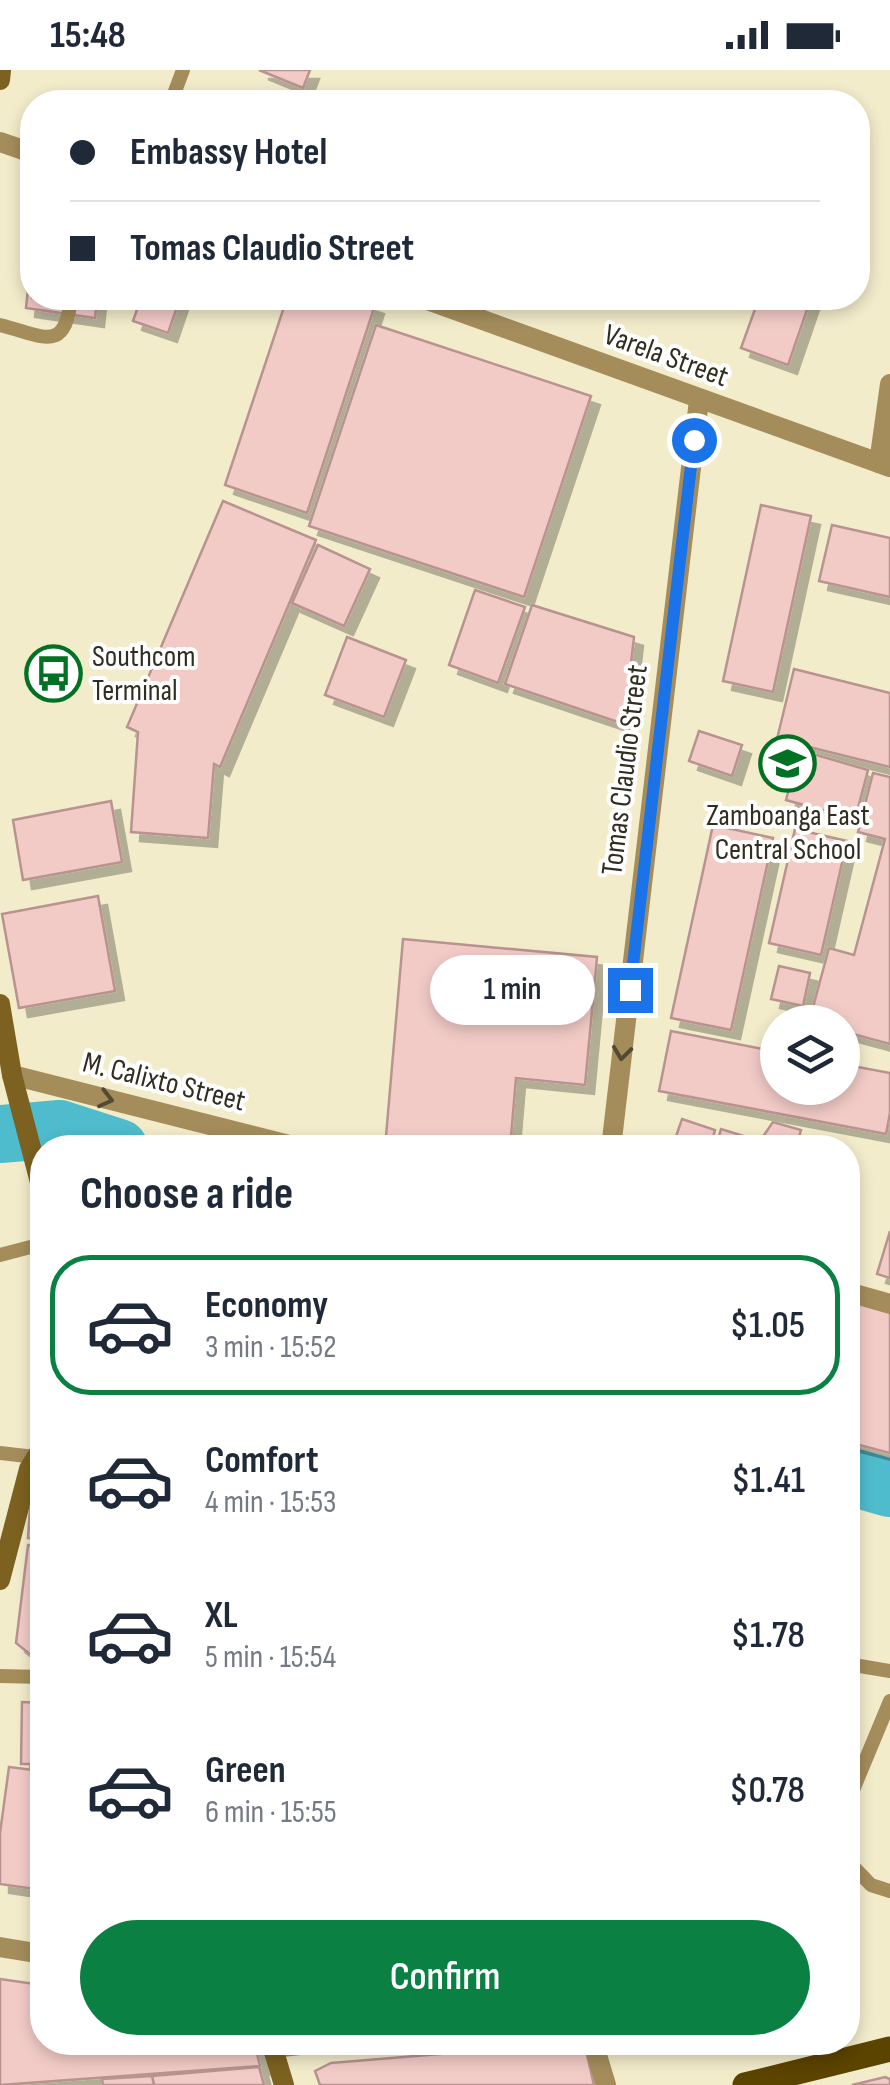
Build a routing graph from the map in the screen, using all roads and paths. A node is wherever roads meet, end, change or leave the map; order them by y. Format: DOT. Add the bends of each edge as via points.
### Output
graph roads {
  1 [pos="1,70"];
  2 [pos="0,80"];
  3 [pos="70,310"];
  4 [pos="455,310"];
  5 [pos="0,324"];
  6 [pos="890,384"];
  7 [pos="699,400"];
  8 [pos="884,465"];
  9 [pos="1,1013"];
  10 [pos="12,1076"];
  11 [pos="249,1135"];
  12 [pos="613,1135"];
  13 [pos="30,1140"];
  14 [pos="30,1247"];
  15 [pos="0,1255"];
  16 [pos="860,1295"];
  17 [pos="890,1304"];
  18 [pos="30,1452"];
  19 [pos="0,1454"];
  20 [pos="30,1466"];
  21 [pos="1,1573"];
  22 [pos="860,1666"];
  23 [pos="890,1672"];
  24 [pos="0,1676"];
  25 [pos="30,1677"];
  26 [pos="890,1701"];
  27 [pos="860,1773"];
  28 [pos="860,1874"];
  29 [pos="890,1891"];
  30 [pos="0,1947"];
  31 [pos="30,1952"];
  32 [pos="890,2049"];
  33 [pos="275,2055"];
  34 [pos="597,2055"];
  35 [pos="284,2085"];
  36 [pos="606,2085"];
  37 [pos="744,2085"];
  1 -- 2 [label="main road"];
  3 -- 5 [label="lane" via="61,334"];
  4 -- 7 [label="street, Varela Street"];
  6 -- 8 [label="street"];
  7 -- 8 [label="street, Varela Street"];
  7 -- 12 [label="street, Tomas Claudio Street, one-way"];
  9 -- 10 [label="main road"];
  10 -- 11 [label="street, M. Calixto Street, one-way"];
  10 -- 13 [label="main road"];
  14 -- 15 [label="lane"];
  16 -- 17 [label="street"];
  18 -- 19 [label="lane"];
  20 -- 21 [label="main road"];
  22 -- 23 [label="lane"];
  24 -- 25 [label="lane"];
  26 -- 27 [label="lane"];
  28 -- 29 [label="lane"];
  30 -- 31 [label="street"];
  32 -- 37 [label="main road"];
  33 -- 35 [label="main road"];
  34 -- 36 [label="street"];
}
